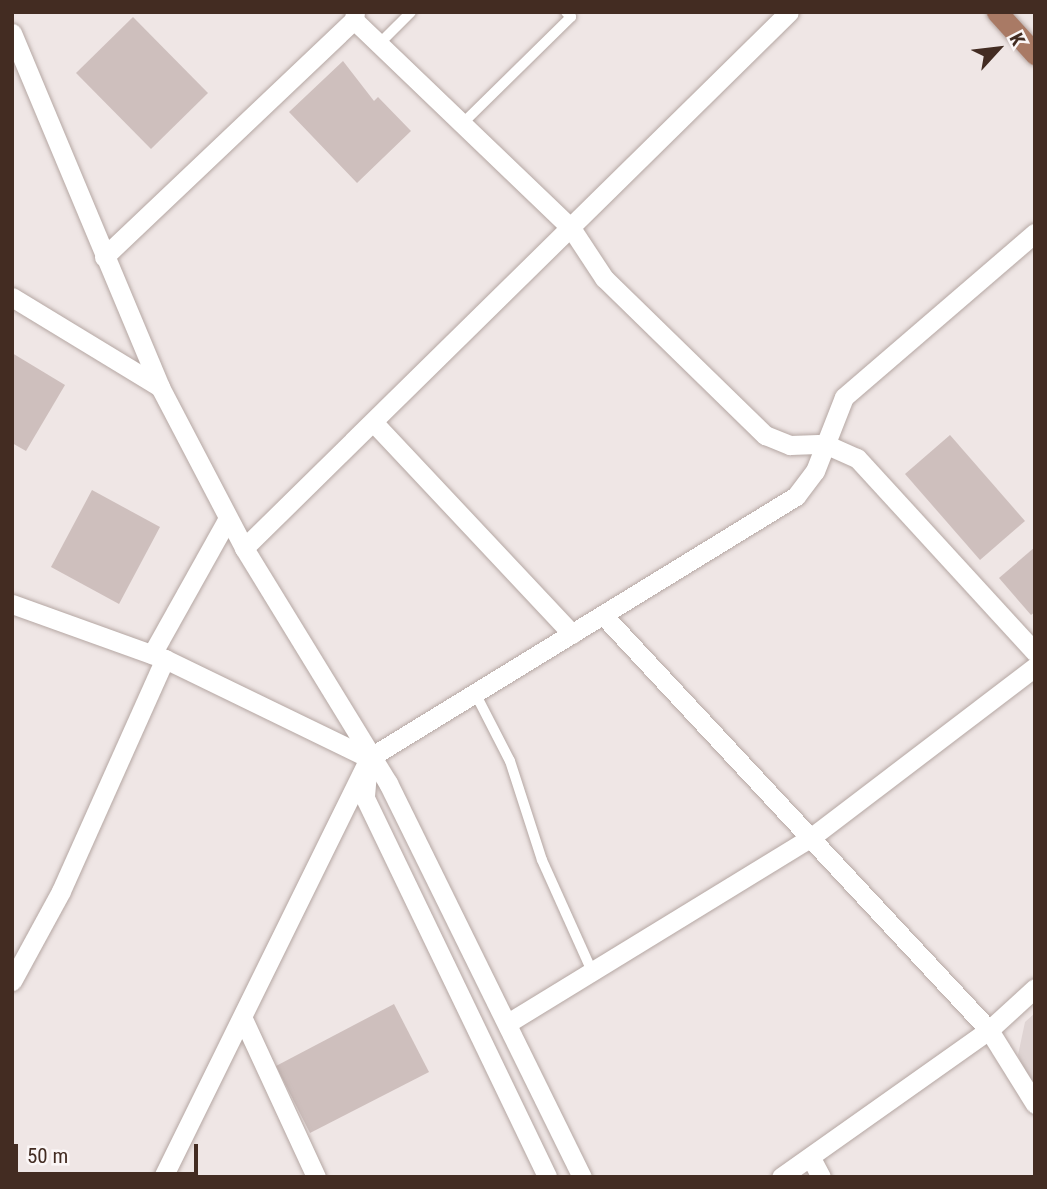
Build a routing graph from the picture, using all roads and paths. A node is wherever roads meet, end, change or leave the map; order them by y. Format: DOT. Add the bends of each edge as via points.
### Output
graph roads {
  1 [pos="411,12"];
  2 [pos="566,12"];
  3 [pos="789,12"];
  4 [pos="997,12"];
  5 [pos="355,16"];
  6 [pos="12,33"];
  7 [pos="379,44"];
  8 [pos="1035,54"];
  9 [pos="462,124"];
  10 [pos="571,228"];
  11 [pos="1035,233"];
  12 [pos="104,257"];
  13 [pos="12,297"];
  14 [pos="160,387"];
  15 [pos="375,424"];
  16 [pos="825,444"];
  17 [pos="227,520"];
  18 [pos="244,548"];
  19 [pos="12,604"];
  20 [pos="603,615"];
  21 [pos="572,634"];
  22 [pos="1035,652"];
  23 [pos="159,657"];
  24 [pos="1035,667"];
  25 [pos="475,693"];
  26 [pos="369,758"];
  27 [pos="813,836"];
  28 [pos="593,971"];
  29 [pos="12,981"];
  30 [pos="1035,988"];
  31 [pos="244,1021"];
  32 [pos="508,1023"];
  33 [pos="989,1030"];
  34 [pos="1035,1104"];
  35 [pos="816,1168"];
  36 [pos="163,1177"];
  37 [pos="316,1177"];
  38 [pos="547,1177"];
  39 [pos="582,1177"];
  40 [pos="780,1177"];
  1 -- 7 [label="lane"];
  2 -- 9 [label="lane" via="571,17"];
  3 -- 10 [label="street"];
  4 -- 8 [label="main road"];
  5 -- 7 [label="street"];
  5 -- 12 [label="street"];
  6 -- 12 [label="street"];
  7 -- 9 [label="street"];
  9 -- 10 [label="street"];
  10 -- 15 [label="street"];
  10 -- 16 [label="street" via="604,278 765,435 790,445"];
  11 -- 16 [label="street" via="856,383 834,412"];
  12 -- 14 [label="street"];
  13 -- 14 [label="street"];
  14 -- 17 [label="street"];
  15 -- 18 [label="street"];
  15 -- 21 [label="street"];
  16 -- 20 [label="street" via="796,496"];
  16 -- 22 [label="street" via="857,458"];
  17 -- 18 [label="street"];
  17 -- 23 [label="street"];
  18 -- 26 [label="street"];
  19 -- 23 [label="street"];
  20 -- 21 [label="street"];
  20 -- 27 [label="street"];
  21 -- 25 [label="street"];
  23 -- 26 [label="street"];
  23 -- 29 [label="street" via="61,891"];
  24 -- 27 [label="street"];
  25 -- 26 [label="street"];
  25 -- 28 [label="lane" via="510,761 542,860"];
  26 -- 31 [label="street"];
  26 -- 32 [label="street" via="388,783"];
  26 -- 38 [label="street" via="365,798"];
  27 -- 28 [label="street"];
  27 -- 33 [label="street"];
  28 -- 32 [label="street"];
  30 -- 33 [label="street"];
  31 -- 36 [label="street"];
  31 -- 37 [label="street"];
  32 -- 39 [label="street"];
  33 -- 34 [label="street"];
  33 -- 35 [label="street"];
  35 -- 40 [label="street"];
}
